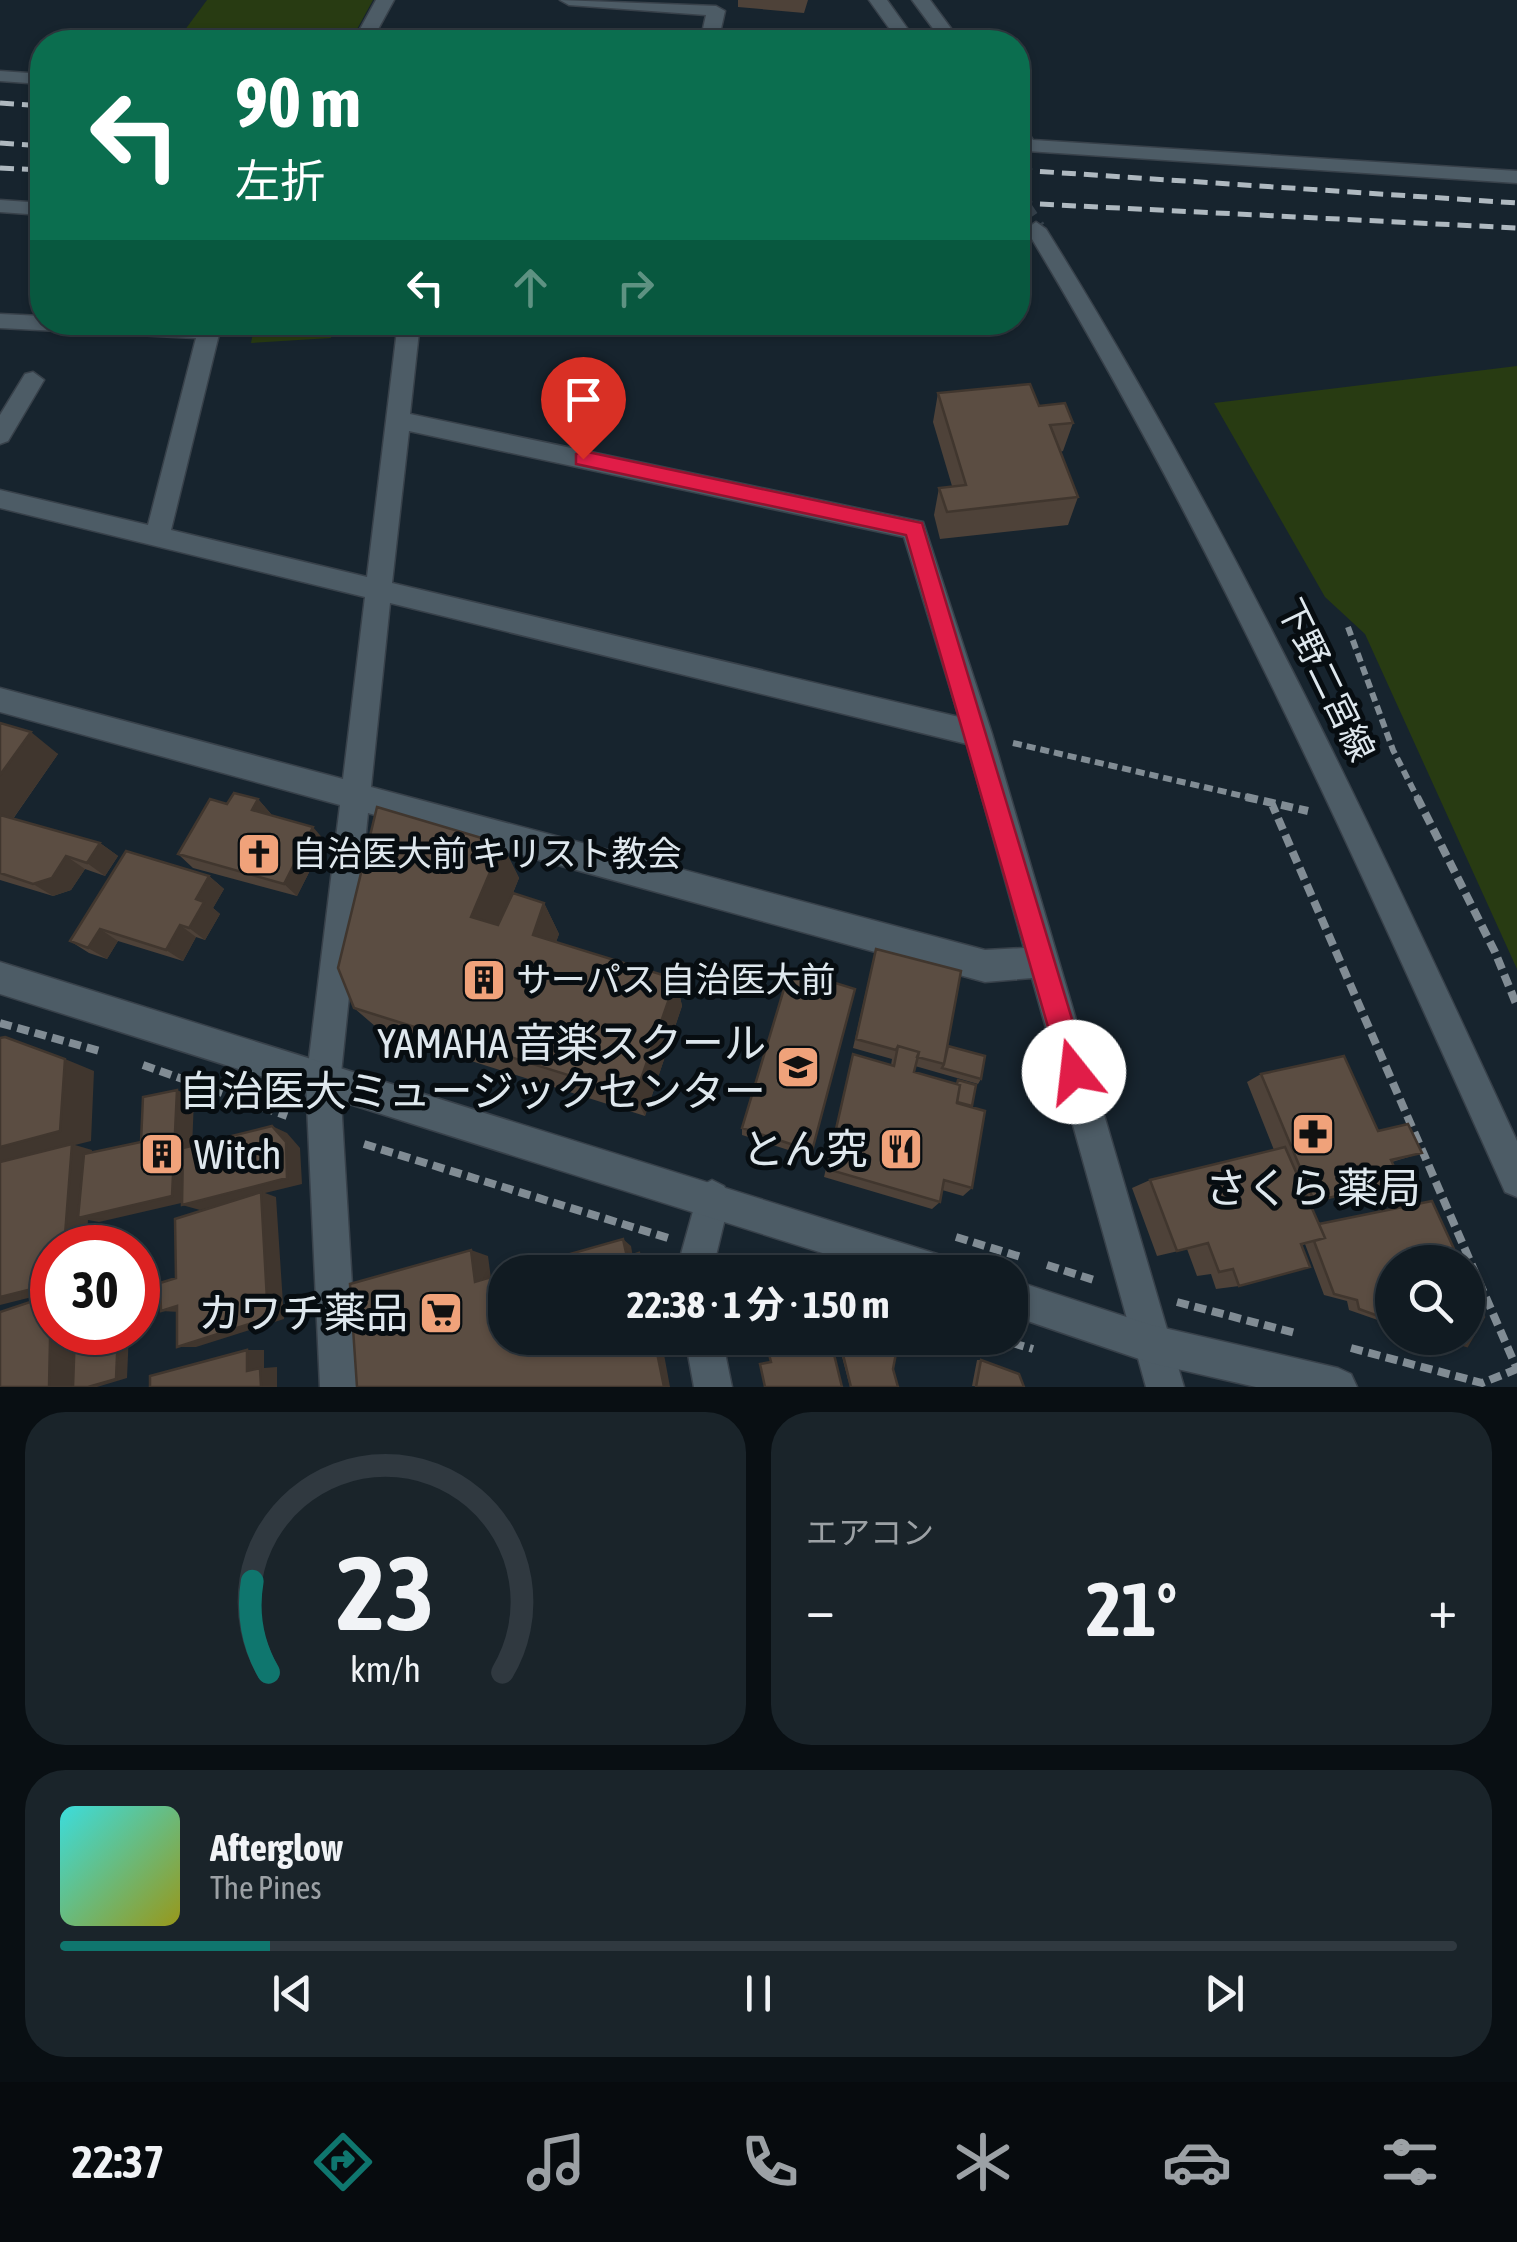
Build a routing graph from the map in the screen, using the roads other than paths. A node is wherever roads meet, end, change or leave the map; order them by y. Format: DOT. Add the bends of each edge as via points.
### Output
graph roads {
  1 [pos="385,0"];
  2 [pos="568,0"];
  3 [pos="878,0"];
  4 [pos="921,0"];
  5 [pos="369,30"];
  6 [pos="712,30"];
  7 [pos="899,30"];
  8 [pos="943,30"];
  9 [pos="0,76"];
  10 [pos="30,78"];
  11 [pos="1030,144"];
  12 [pos="1517,177"];
  13 [pos="0,206"];
  14 [pos="30,207"];
  15 [pos="1036,229"];
  16 [pos="0,321"];
  17 [pos="30,322"];
  18 [pos="208,335"];
  19 [pos="408,335"];
  20 [pos="33,380"];
  21 [pos="399,420"];
  22 [pos="0,435"];
  23 [pos="0,499"];
  24 [pos="157,537"];
  25 [pos="382,591"];
  26 [pos="0,700"];
  27 [pos="978,734"];
  28 [pos="357,796"];
  29 [pos="1043,962"];
  30 [pos="0,978"];
  31 [pos="322,1083"];
  32 [pos="1517,1180"];
  33 [pos="712,1198"];
  34 [pos="698,1255"];
  35 [pos="885,1255"];
  36 [pos="1028,1303"];
  37 [pos="1151,1344"];
  38 [pos="707,1355"];
  39 [pos="339,1387"];
  40 [pos="713,1387"];
  41 [pos="1165,1387"];
  42 [pos="1338,1387"];
  1 -- 5 [label="street"];
  2 -- 6 [label="street" via="716,11"];
  3 -- 7 [label="street"];
  4 -- 8 [label="street"];
  9 -- 10 [label="street"];
  11 -- 12 [label="street"];
  13 -- 14 [label="street"];
  15 -- 32 [label="street, 下野二宮線" via="1152,420 1354,822"];
  16 -- 17 [label="street"];
  18 -- 24 [label="street"];
  19 -- 21 [label="street"];
  20 -- 22 [label="street"];
  21 -- 25 [label="street"];
  21 -- 27 [label="street" via="914,529"];
  23 -- 24 [label="street"];
  24 -- 25 [label="street"];
  25 -- 27 [label="street"];
  25 -- 28 [label="street"];
  26 -- 28 [label="street"];
  27 -- 29 [label="street"];
  28 -- 29 [label="street" via="985,966"];
  28 -- 31 [label="street"];
  29 -- 37 [label="street"];
  30 -- 31 [label="street"];
  31 -- 33 [label="street"];
  31 -- 39 [label="street"];
  33 -- 34 [label="street"];
  33 -- 35 [label="street"];
  36 -- 37 [label="street"];
  37 -- 41 [label="street"];
  37 -- 42 [label="street"];
  38 -- 40 [label="street"];
}
